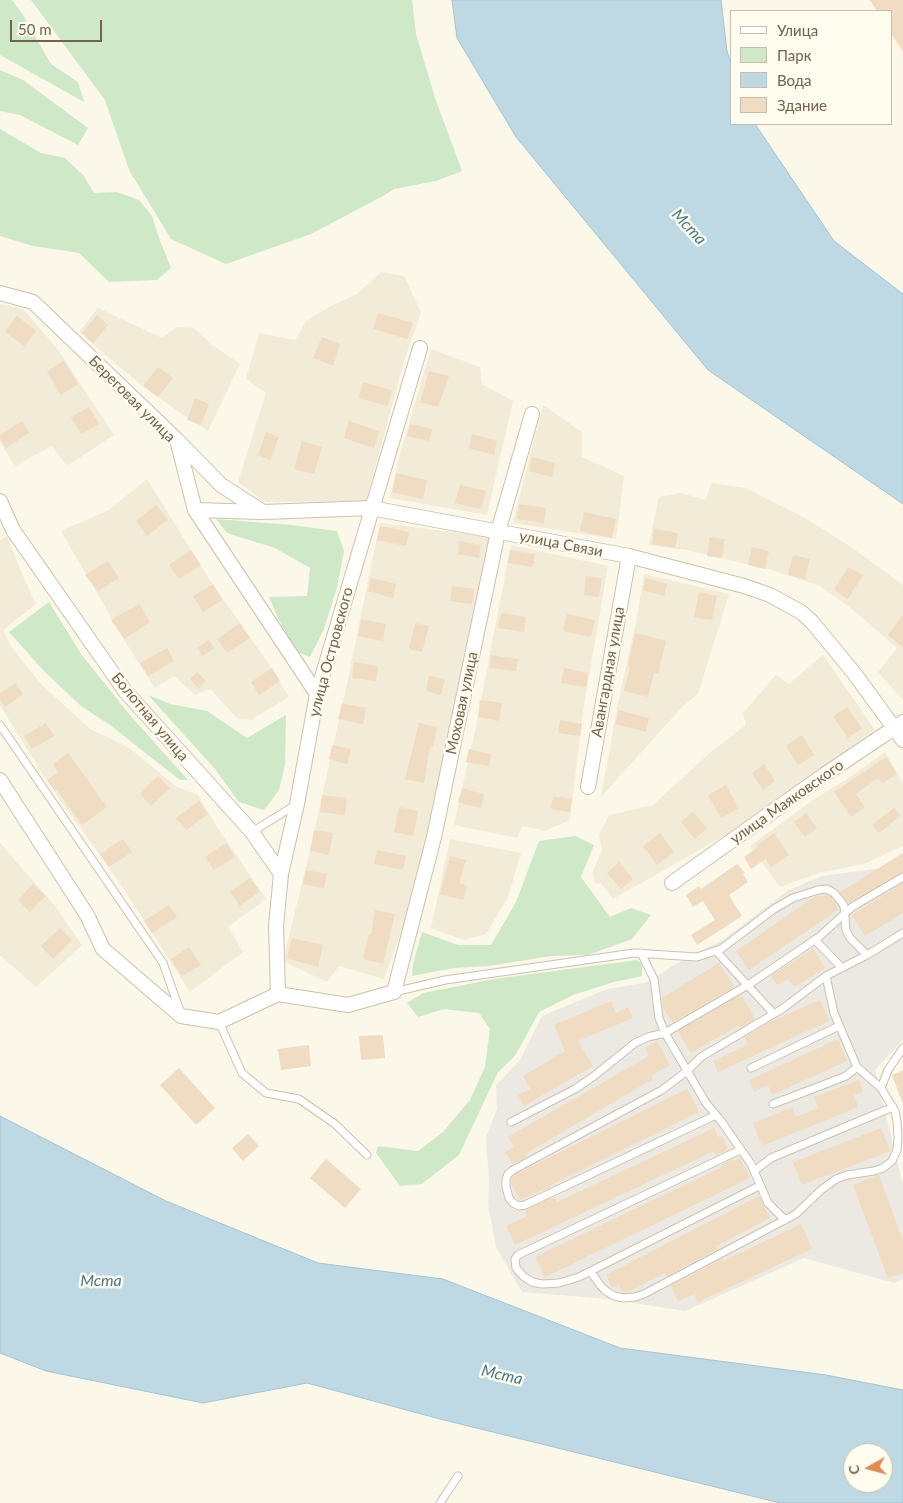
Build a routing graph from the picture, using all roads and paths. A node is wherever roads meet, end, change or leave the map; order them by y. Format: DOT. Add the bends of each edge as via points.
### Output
graph roads {
  1 [pos="0,293"];
  2 [pos="420,348"];
  3 [pos="532,414"];
  4 [pos="177,440"];
  5 [pos="0,501"];
  6 [pos="371,508"];
  7 [pos="194,510"];
  8 [pos="263,512"];
  9 [pos="498,532"];
  10 [pos="628,556"];
  11 [pos="317,694"];
  12 [pos="0,725"];
  13 [pos="899,725"];
  14 [pos="903,740"];
  15 [pos="0,780"];
  16 [pos="588,788"];
  17 [pos="297,804"];
  18 [pos="252,832"];
  19 [pos="281,874"];
  20 [pos="903,877"];
  21 [pos="672,883"];
  22 [pos="845,914"];
  23 [pos="903,933"];
  24 [pos="815,940"];
  25 [pos="716,951"];
  26 [pos="641,953"];
  27 [pos="867,955"];
  28 [pos="842,968"];
  29 [pos="826,976"];
  30 [pos="748,985"];
  31 [pos="394,992"];
  32 [pos="278,994"];
  33 [pos="774,1014"];
  34 [pos="181,1016"];
  35 [pos="219,1022"];
  36 [pos="839,1026"];
  37 [pos="665,1033"];
  38 [pos="903,1048"];
  39 [pos="857,1067"];
  40 [pos="751,1068"];
  41 [pos="687,1071"];
  42 [pos="881,1088"];
  43 [pos="773,1104"];
  44 [pos="893,1107"];
  45 [pos="716,1115"];
  46 [pos="511,1122"];
  47 [pos="901,1138"];
  48 [pos="740,1150"];
  49 [pos="367,1154"];
  50 [pos="754,1171"];
  51 [pos="759,1186"];
  52 [pos="785,1220"];
  53 [pos="591,1272"];
  54 [pos="458,1476"];
  55 [pos="440,1503"];
  1 -- 4 [label="street, Береговая улица" via="33,302"];
  2 -- 6 [label="street, улица Островского"];
  3 -- 9 [label="street, Моховая улица"];
  4 -- 7 [label="street, Береговая улица"];
  4 -- 8 [label="street" via="221,485"];
  5 -- 18 [label="street, Болотная улица" via="13,530 125,692"];
  6 -- 8 [label="street, улица Связи"];
  6 -- 9 [label="street, улица Связи"];
  6 -- 11 [label="street, улица Островского"];
  7 -- 8 [label="street, улица Связи"];
  7 -- 11 [label="street, Береговая улица"];
  9 -- 10 [label="street, улица Связи"];
  9 -- 31 [label="street, Моховая улица" via="434,836"];
  10 -- 13 [label="street, улица Связи" via="744,586 801,612"];
  10 -- 16 [label="street, Авангардная улица"];
  11 -- 17 [label="street, улица Островского"];
  12 -- 34 [label="lane" via="163,963"];
  13 -- 14 [label="street, улица Связи"];
  13 -- 21 [label="street, улица Маяковского" via="824,774"];
  15 -- 34 [label="street" via="87,915 103,950"];
  17 -- 18 [label="lane"];
  17 -- 19 [label="street, улица Островского"];
  18 -- 19 [label="street, Болотная улица"];
  19 -- 32 [label="street, улица Островского" via="276,926"];
  20 -- 22 [label="lane" via="852,906"];
  22 -- 24 [label="lane"];
  22 -- 25 [label="lane" via="844,906 834,893 818,890 793,898 774,909"];
  22 -- 27 [label="lane" via="850,938"];
  23 -- 27 [label="lane"];
  24 -- 28 [label="lane"];
  24 -- 30 [label="lane"];
  25 -- 26 [label="lane" via="697,958"];
  25 -- 30 [label="lane"];
  26 -- 31 [label="lane" via="445,980"];
  26 -- 37 [label="lane" via="654,979"];
  27 -- 28 [label="lane"];
  28 -- 29 [label="lane"];
  29 -- 33 [label="lane"];
  29 -- 36 [label="lane"];
  30 -- 33 [label="lane"];
  30 -- 37 [label="lane"];
  31 -- 32 [label="street" via="348,1005"];
  32 -- 35 [label="street"];
  33 -- 41 [label="lane" via="701,1057"];
  34 -- 35 [label="street"];
  35 -- 49 [label="lane" via="242,1073 266,1093 299,1099 335,1124"];
  36 -- 39 [label="lane"];
  36 -- 40 [label="lane"];
  37 -- 41 [label="lane"];
  37 -- 46 [label="lane" via="635,1043 594,1076"];
  38 -- 42 [label="lane" via="888,1070"];
  39 -- 42 [label="lane"];
  39 -- 43 [label="lane" via="846,1076"];
  41 -- 45 [label="lane"];
  41 -- 45 [label="lane" via="662,1090 513,1170 506,1179 509,1198 519,1206 526,1205"];
  42 -- 44 [label="lane"];
  44 -- 47 [label="lane"];
  44 -- 50 [label="lane" via="771,1158"];
  45 -- 48 [label="lane"];
  47 -- 52 [label="lane" via="895,1157 889,1164 874,1171 836,1179"];
  48 -- 50 [label="lane"];
  48 -- 53 [label="lane" via="515,1259 516,1268 523,1276 542,1284 559,1283"];
  50 -- 51 [label="lane"];
  51 -- 52 [label="lane" via="768,1203"];
  51 -- 53 [label="lane"];
  52 -- 53 [label="lane" via="635,1297 624,1298 606,1291"];
  54 -- 55 [label="lane"];
}
